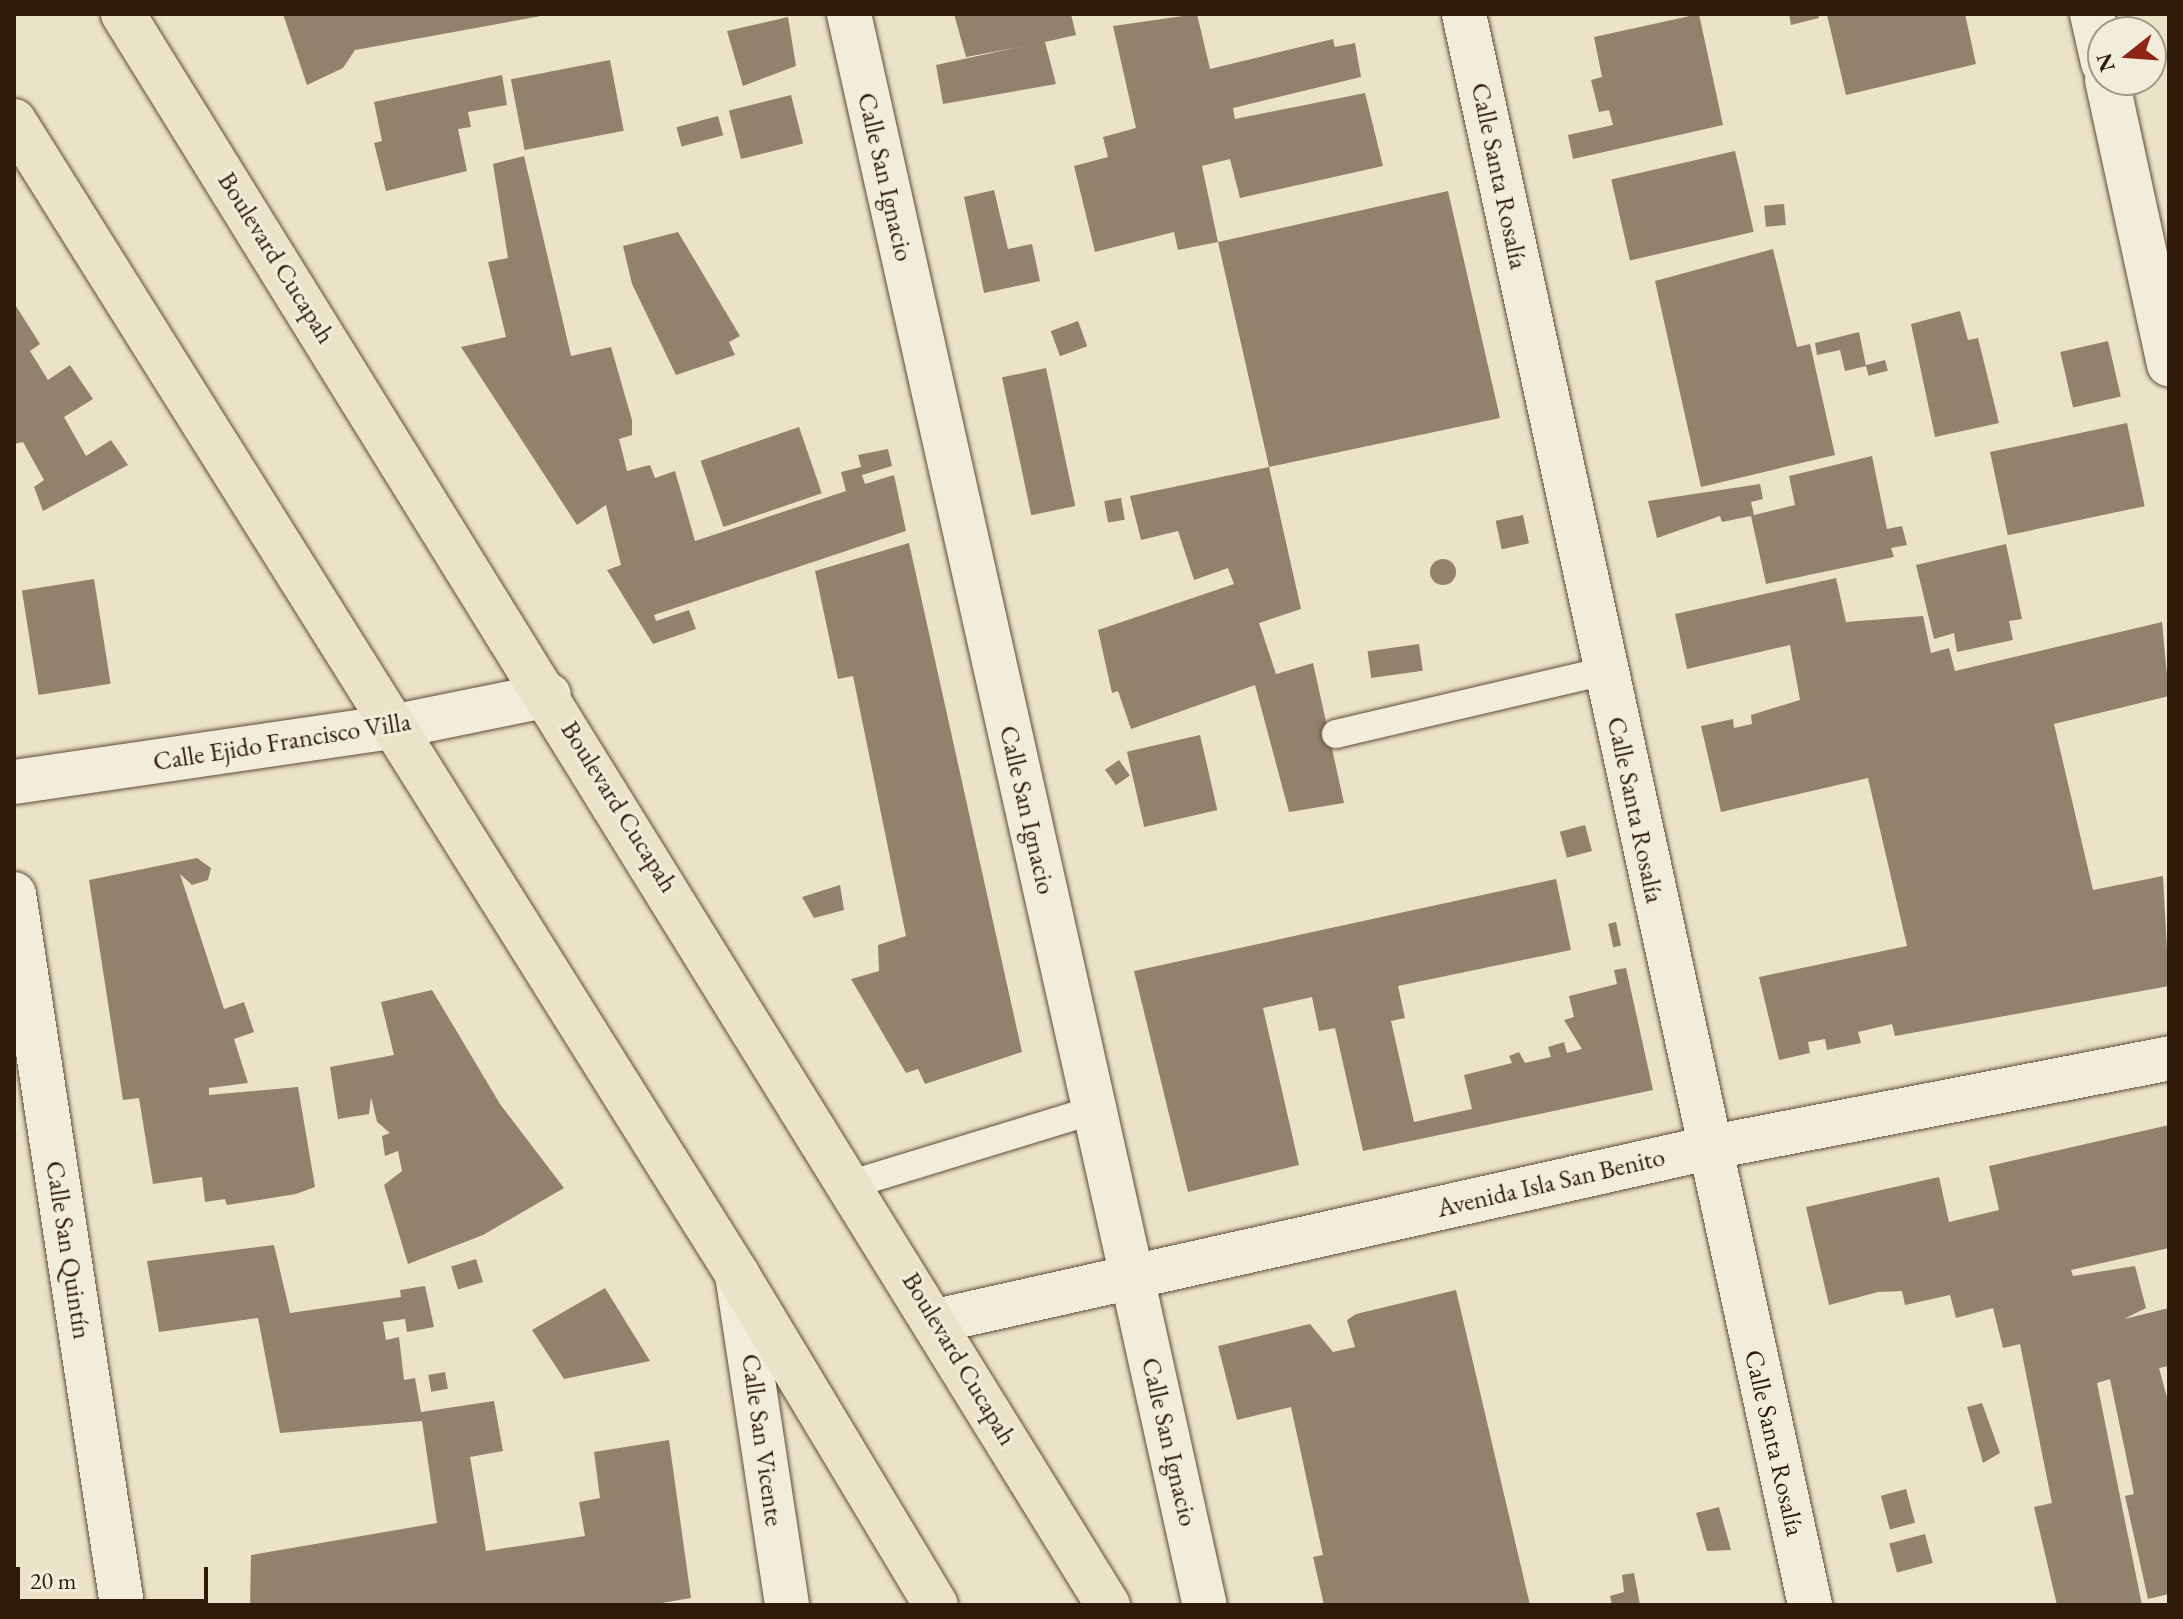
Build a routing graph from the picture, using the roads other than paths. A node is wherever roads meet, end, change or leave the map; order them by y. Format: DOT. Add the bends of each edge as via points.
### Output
graph roads {
  1 [pos="123,14"];
  2 [pos="849,14"];
  3 [pos="1464,14"];
  4 [pos="2110,96"];
  5 [pos="14,121"];
  6 [pos="2169,364"];
  7 [pos="1605,671"];
  8 [pos="549,695"];
  9 [pos="392,727"];
  10 [pos="1336,734"];
  11 [pos="14,782"];
  12 [pos="14,894"];
  13 [pos="2169,1058"];
  14 [pos="1094,1110"];
  15 [pos="1708,1148"];
  16 [pos="852,1184"];
  17 [pos="737,1274"];
  18 [pos="1132,1277"];
  19 [pos="936,1321"];
  20 [pos="122,1605"];
  21 [pos="787,1605"];
  22 [pos="936,1605"];
  23 [pos="1108,1605"];
  24 [pos="1205,1605"];
  25 [pos="1810,1605"];
  1 -- 8 [label="main road, Boulevard Cucapah"];
  2 -- 14 [label="street, Calle San Ignacio"];
  3 -- 7 [label="street, Calle Santa Rosalía"];
  4 -- 6 [label="street"];
  5 -- 9 [label="main road"];
  7 -- 10 [label="lane"];
  7 -- 15 [label="street, Calle Santa Rosalía"];
  8 -- 9 [label="street, Calle Ejido Francisco Villa"];
  8 -- 16 [label="main road, Boulevard Cucapah"];
  9 -- 11 [label="street, Calle Ejido Francisco Villa"];
  9 -- 17 [label="main road"];
  12 -- 20 [label="street, Calle San Quintín"];
  13 -- 15 [label="street, Avenida Isla San Benito"];
  14 -- 16 [label="lane"];
  14 -- 18 [label="street, Calle San Ignacio"];
  15 -- 18 [label="street, Avenida Isla San Benito"];
  15 -- 25 [label="street, Calle Santa Rosalía"];
  16 -- 19 [label="main road, Boulevard Cucapah"];
  17 -- 21 [label="street, Calle San Vicente"];
  17 -- 22 [label="main road"];
  18 -- 19 [label="street, Avenida Isla San Benito"];
  18 -- 24 [label="street, Calle San Ignacio"];
  19 -- 23 [label="main road, Boulevard Cucapah"];
}
